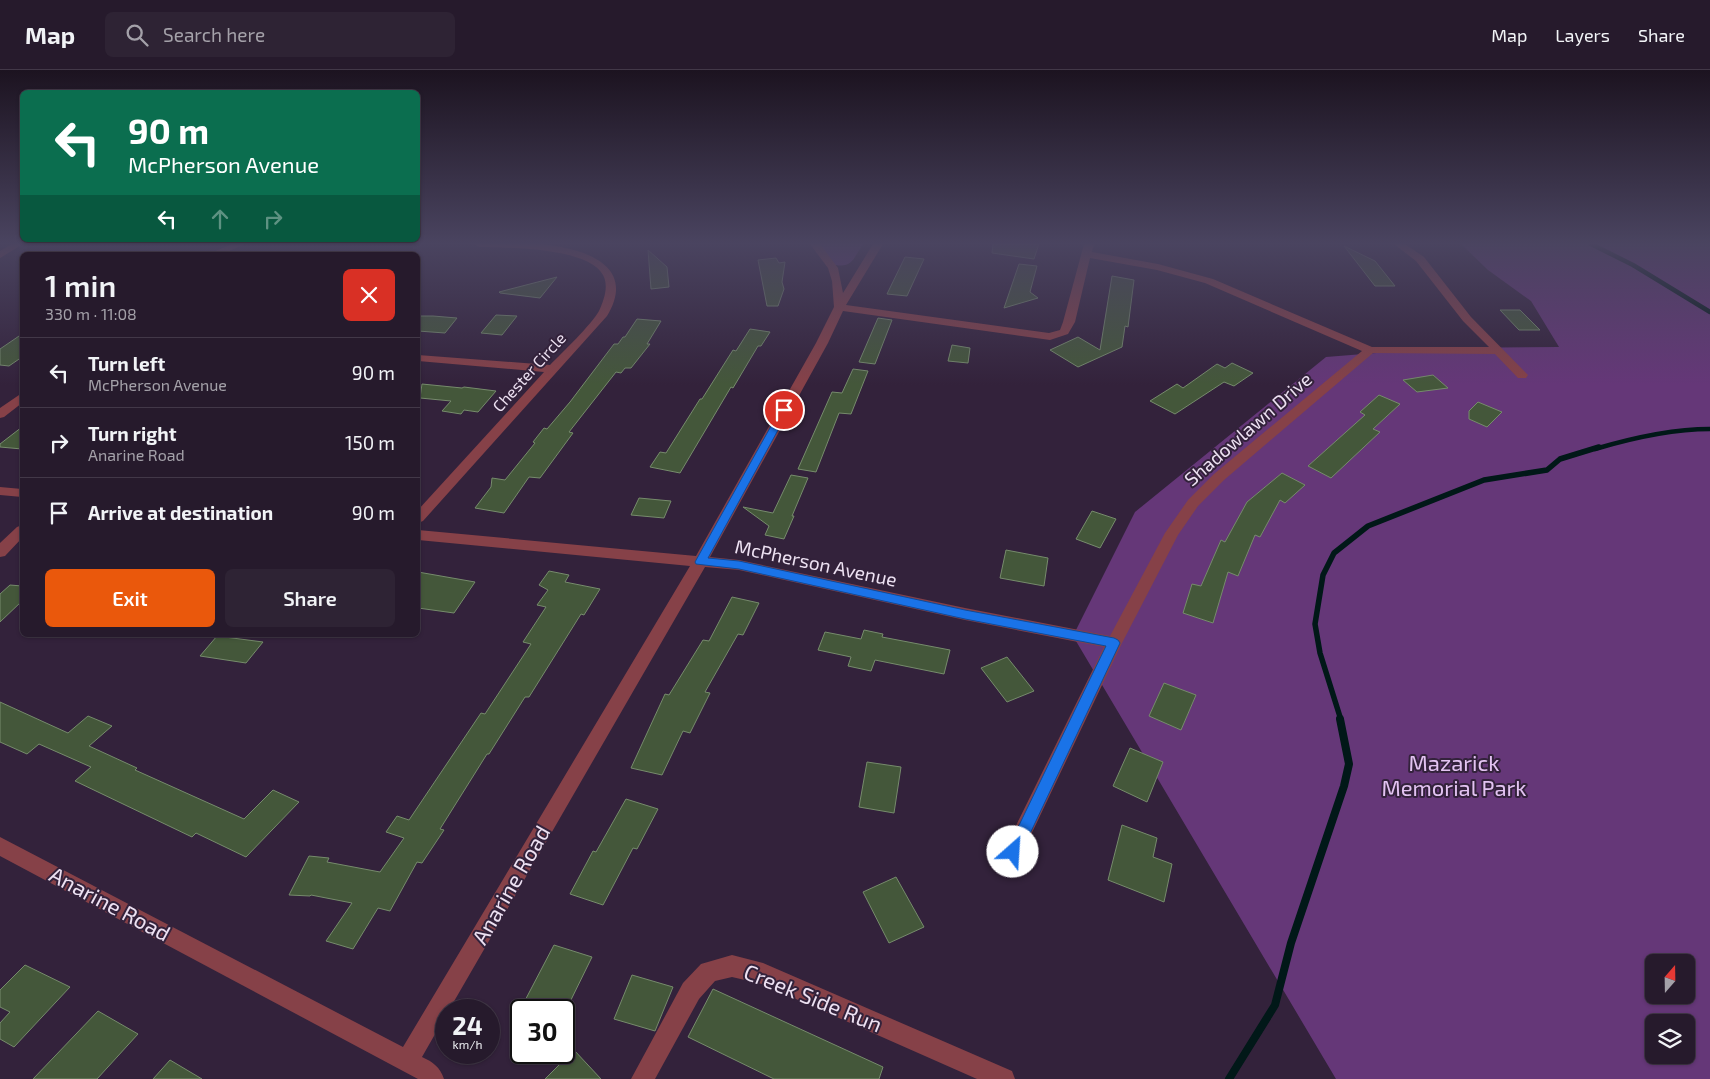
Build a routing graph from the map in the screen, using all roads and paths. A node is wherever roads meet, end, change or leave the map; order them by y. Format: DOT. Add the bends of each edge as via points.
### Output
graph roads {
  1 [pos="612,291"];
  2 [pos="838,291"];
  3 [pos="850,291"];
  4 [pos="1077,291"];
  5 [pos="1233,291"];
  6 [pos="1445,291"];
  7 [pos="839,306"];
  8 [pos="1370,350"];
  9 [pos="1499,350"];
  10 [pos="420,358"];
  11 [pos="554,369"];
  12 [pos="1522,375"];
  13 [pos="20,399"];
  14 [pos="0,414"];
  15 [pos="0,491"];
  16 [pos="20,494"];
  17 [pos="420,516"];
  18 [pos="20,532"];
  19 [pos="420,535"];
  20 [pos="0,552"];
  21 [pos="700,562"];
  22 [pos="1114,643"];
  23 [pos="0,846"];
  24 [pos="1013,852"];
  25 [pos="407,1061"];
  26 [pos="433,1079"];
  27 [pos="642,1079"];
  28 [pos="1004,1079"];
  1 -- 11 [label="street, Chester Circle" via="603,314"];
  2 -- 7 [label="street, Anarine Road"];
  3 -- 7 [label="street, Anarine Road"];
  4 -- 7 [label="street" via="1064,332 1050,337"];
  5 -- 8 [label="street"];
  6 -- 9 [label="street"];
  7 -- 21 [label="street, Anarine Road" via="822,343"];
  8 -- 9 [label="street"];
  8 -- 22 [label="street, Shadowlawn Drive" via="1218,477 1193,503 1172,533"];
  9 -- 12 [label="street"];
  10 -- 11 [label="street"];
  11 -- 17 [label="street, Chester Circle"];
  13 -- 14 [label="street"];
  15 -- 16 [label="street"];
  18 -- 20 [label="street"];
  19 -- 21 [label="street, McPherson Avenue"];
  21 -- 22 [label="street, McPherson Avenue" via="739,565"];
  21 -- 25 [label="street, Anarine Road"];
  22 -- 24 [label="street, Shadowlawn Drive"];
  23 -- 25 [label="street, Anarine Road"];
  25 -- 26 [label="street" via="426,1070"];
  27 -- 28 [label="street, Creek Side Run" via="692,991 709,972 732,966 763,974"];
}
